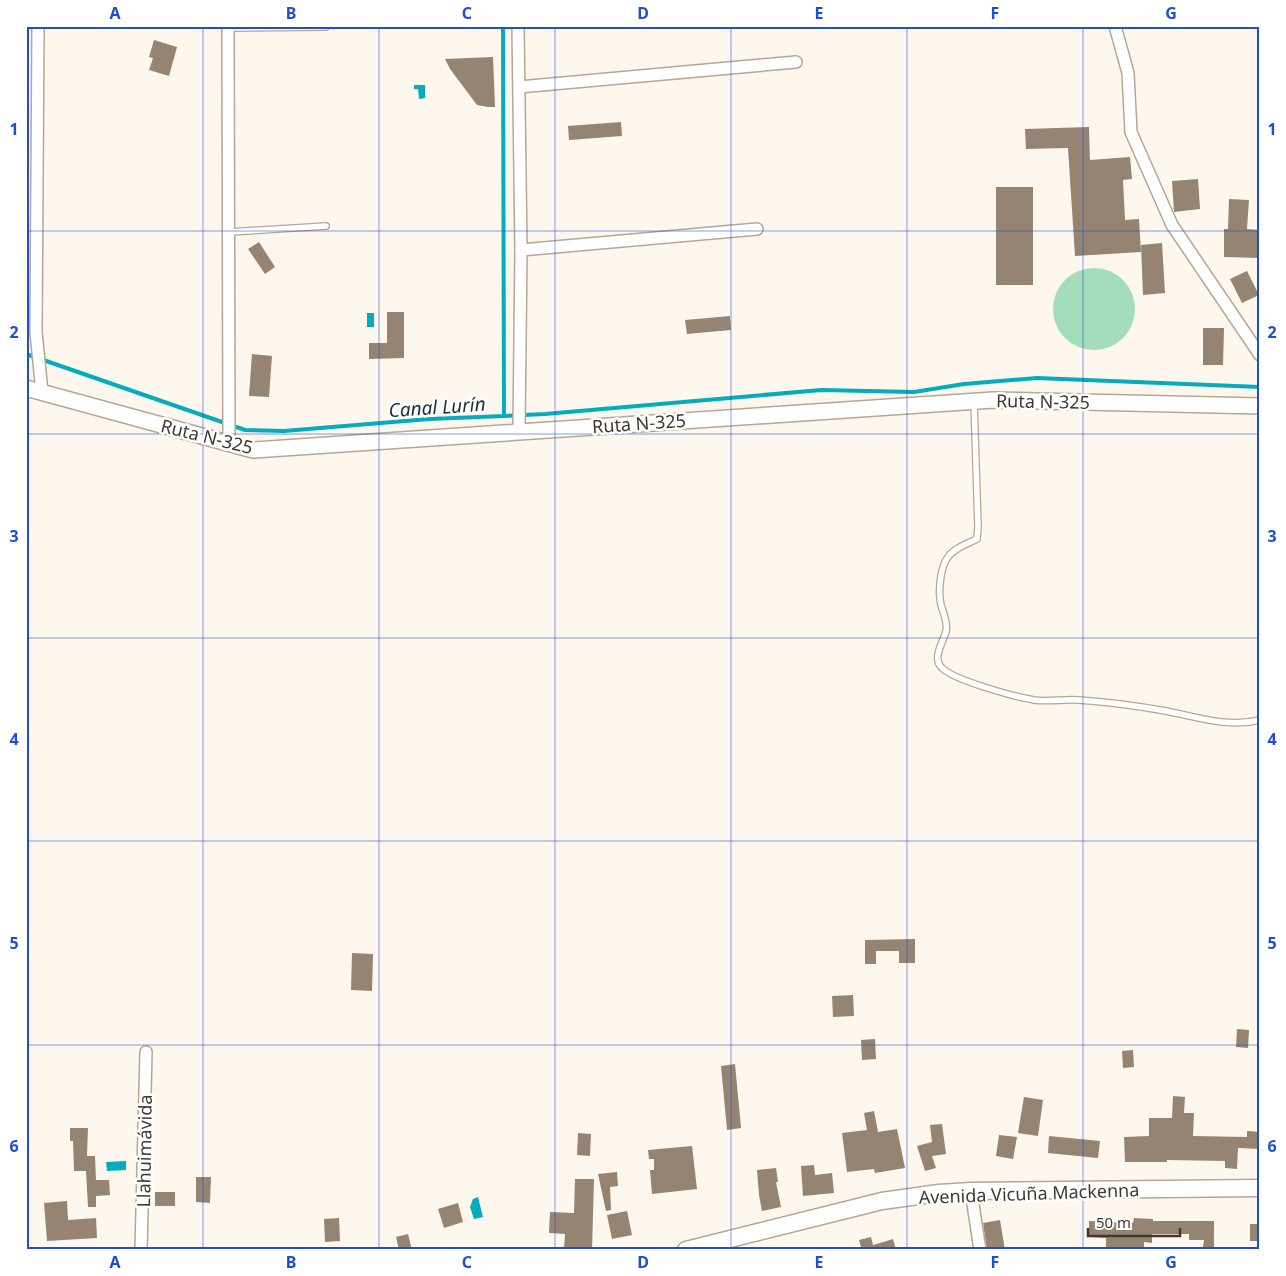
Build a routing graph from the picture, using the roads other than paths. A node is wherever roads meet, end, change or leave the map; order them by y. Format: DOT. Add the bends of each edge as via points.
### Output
graph roads {
  1 [pos="38,26"];
  2 [pos="326,26"];
  3 [pos="518,26"];
  4 [pos="1115,26"];
  5 [pos="228,27"];
  6 [pos="796,62"];
  7 [pos="519,87"];
  8 [pos="326,226"];
  9 [pos="757,229"];
  10 [pos="230,232"];
  11 [pos="521,250"];
  12 [pos="1260,355"];
  13 [pos="26,388"];
  14 [pos="42,392"];
  15 [pos="974,401"];
  16 [pos="1260,406"];
  17 [pos="519,421"];
  18 [pos="229,430"];
  19 [pos="1260,720"];
  20 [pos="146,1052"];
  21 [pos="1260,1188"];
  22 [pos="971,1190"];
  23 [pos="141,1250"];
  24 [pos="686,1250"];
  25 [pos="980,1250"];
  1 -- 14 [label="street" via="36,322"];
  2 -- 5 [label="lane"];
  3 -- 7 [label="street"];
  4 -- 12 [label="street" via="1128,73 1131,132 1168,216"];
  5 -- 10 [label="street"];
  6 -- 7 [label="street"];
  7 -- 11 [label="street"];
  8 -- 10 [label="lane"];
  9 -- 11 [label="street"];
  10 -- 18 [label="street"];
  11 -- 17 [label="street"];
  13 -- 14 [label="street, Ruta N-325"];
  14 -- 18 [label="street, Ruta N-325"];
  15 -- 16 [label="street, Ruta N-325"];
  15 -- 17 [label="street, Ruta N-325"];
  15 -- 19 [label="lane" via="978,526 976,539 947,558 941,576 938,594 947,629 940,647 938,661 941,667 954,676 1034,700 1079,700 1222,723"];
  17 -- 18 [label="street, Ruta N-325" via="253,450"];
  20 -- 23 [label="street, Llahuimávida"];
  21 -- 22 [label="main road, Avenida Vicuña Mackenna"];
  22 -- 24 [label="main road, Avenida Vicuña Mackenna" via="882,1201"];
  22 -- 25 [label="street"];
}
